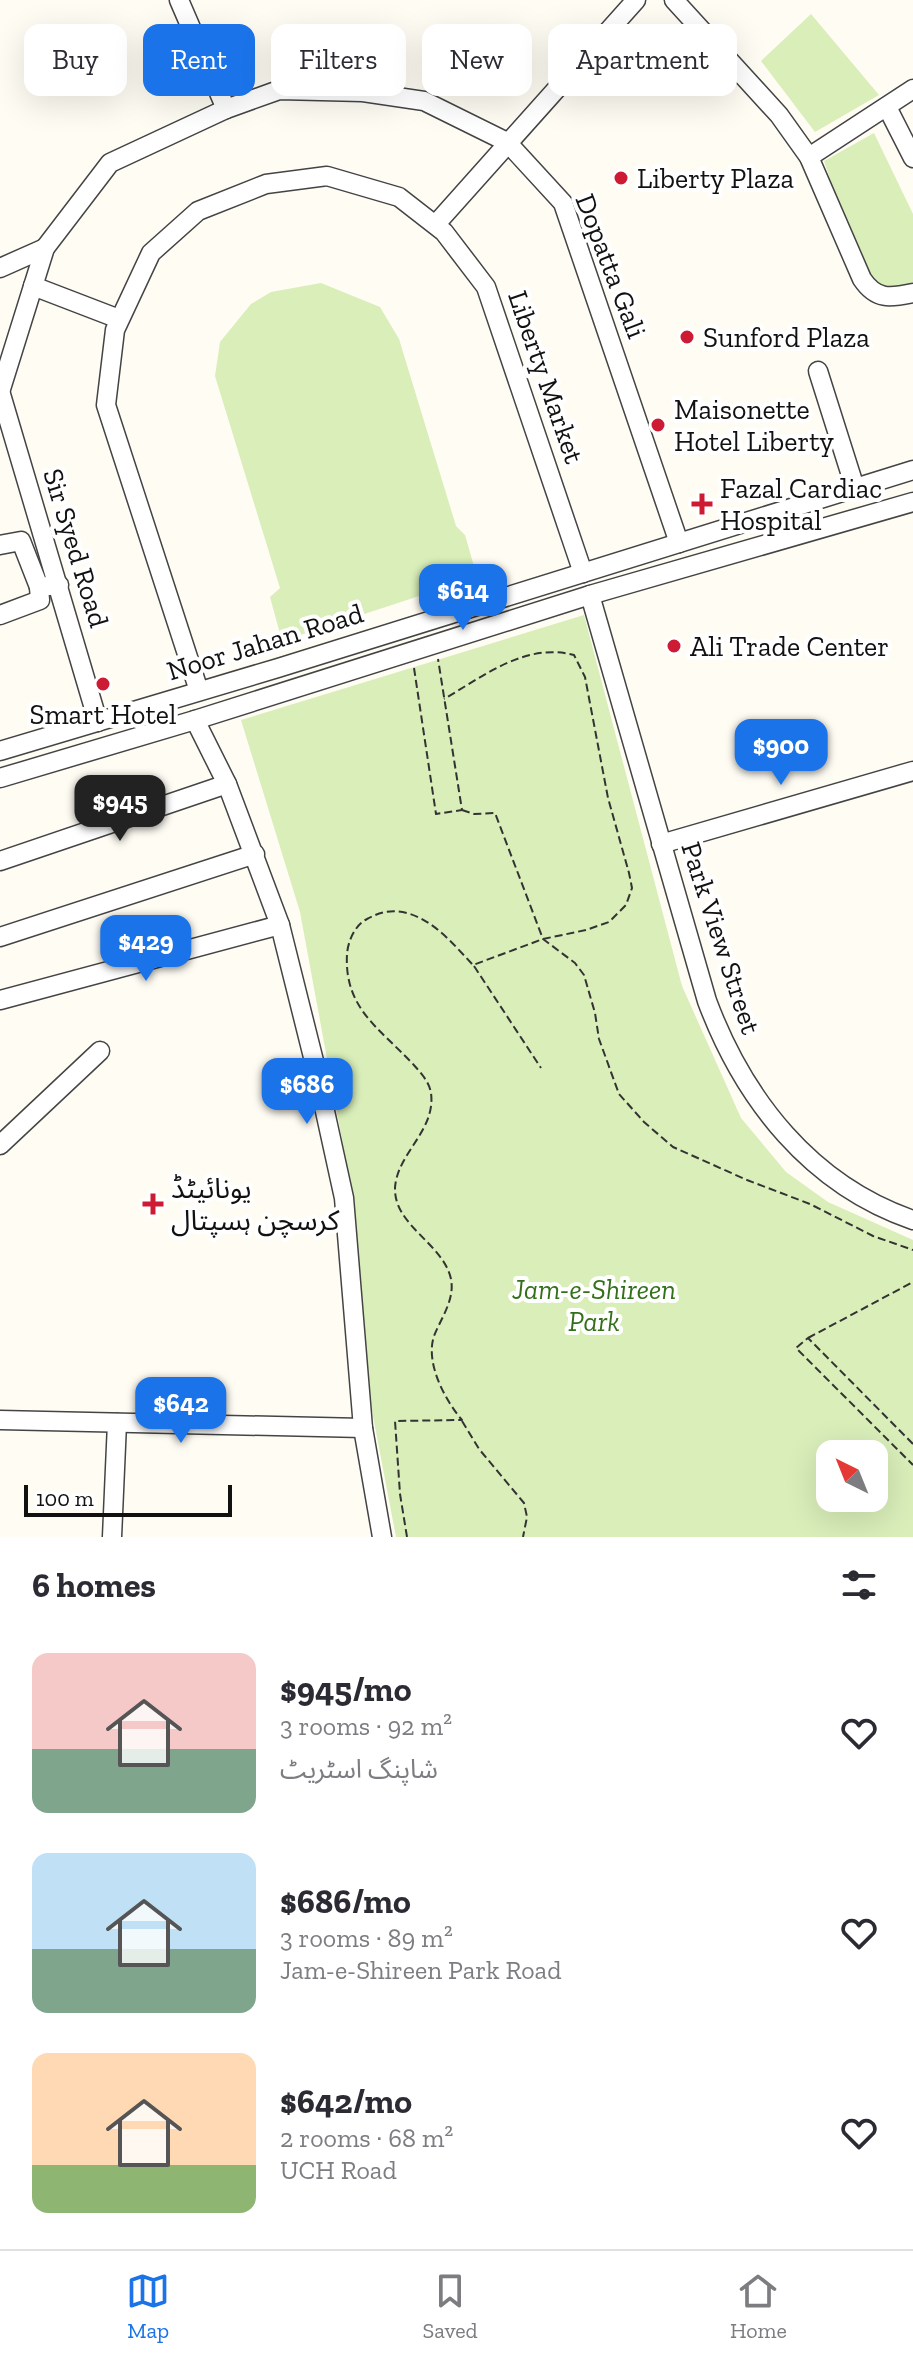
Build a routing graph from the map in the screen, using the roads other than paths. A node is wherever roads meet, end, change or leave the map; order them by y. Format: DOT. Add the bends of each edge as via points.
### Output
graph roads {
  1 [pos="179,0"];
  2 [pos="636,0"];
  3 [pos="674,0"];
  4 [pos="913,89"];
  5 [pos="887,107"];
  6 [pos="226,109"];
  7 [pos="507,142"];
  8 [pos="809,157"];
  9 [pos="913,158"];
  10 [pos="436,224"];
  11 [pos="45,248"];
  12 [pos="0,268"];
  13 [pos="33,286"];
  14 [pos="913,293"];
  15 [pos="119,319"];
  16 [pos="818,371"];
  17 [pos="0,391"];
  18 [pos="913,470"];
  19 [pos="855,488"];
  20 [pos="913,502"];
  21 [pos="679,543"];
  22 [pos="0,545"];
  23 [pos="583,573"];
  24 [pos="59,585"];
  25 [pos="39,587"];
  26 [pos="590,595"];
  27 [pos="0,615"];
  28 [pos="199,691"];
  29 [pos="195,720"];
  30 [pos="98,722"];
  31 [pos="0,751"];
  32 [pos="913,771"];
  33 [pos="0,778"];
  34 [pos="227,784"];
  35 [pos="661,844"];
  36 [pos="255,854"];
  37 [pos="0,861"];
  38 [pos="280,925"];
  39 [pos="0,937"];
  40 [pos="49,987"];
  41 [pos="0,1003"];
  42 [pos="100,1051"];
  43 [pos="0,1145"];
  44 [pos="913,1220"];
  45 [pos="0,1420"];
  46 [pos="117,1423"];
  47 [pos="363,1428"];
  48 [pos="112,1537"];
  49 [pos="382,1537"];
  1 -- 6 [label="street"];
  2 -- 7 [label="street"];
  3 -- 8 [label="street" via="779,115"];
  4 -- 5 [label="street"];
  5 -- 8 [label="street"];
  5 -- 9 [label="street"];
  6 -- 7 [label="street, Dopatta Gali" via="279,90 363,92 424,101"];
  6 -- 11 [label="street, Dopatta Gali" via="110,163"];
  7 -- 10 [label="street"];
  7 -- 21 [label="street, Dopatta Gali" via="563,203"];
  8 -- 14 [label="street" via="871,292 885,297"];
  10 -- 15 [label="street, Liberty Market" via="399,197 327,176 266,184 198,211 151,253"];
  10 -- 23 [label="street, Liberty Market" via="486,287"];
  11 -- 12 [label="street"];
  11 -- 13 [label="street"];
  13 -- 15 [label="street"];
  13 -- 17 [label="street"];
  15 -- 28 [label="street, Liberty Market" via="106,405"];
  16 -- 19 [label="street"];
  17 -- 24 [label="street, Sir Syed Road"];
  18 -- 19 [label="street, Noor Jahan Road"];
  19 -- 21 [label="street, Noor Jahan Road"];
  20 -- 26 [label="street, Noor Jahan Road"];
  21 -- 23 [label="street, Noor Jahan Road"];
  22 -- 25 [label="street" via="21,541"];
  23 -- 28 [label="street, Noor Jahan Road"];
  24 -- 25 [label="street"];
  24 -- 30 [label="street, Sir Syed Road"];
  25 -- 27 [label="street" via="40,600"];
  26 -- 29 [label="street, Noor Jahan Road"];
  26 -- 35 [label="street, Park View Street"];
  28 -- 30 [label="street, Noor Jahan Road"];
  29 -- 33 [label="street, Noor Jahan Road"];
  29 -- 34 [label="street"];
  30 -- 31 [label="street, Noor Jahan Road"];
  32 -- 35 [label="street"];
  34 -- 36 [label="street"];
  34 -- 37 [label="street"];
  35 -- 44 [label="street, Park View Street" via="716,1026 762,1106 783,1135 818,1165 871,1202"];
  36 -- 38 [label="street"];
  36 -- 39 [label="street"];
  38 -- 40 [label="street"];
  38 -- 47 [label="street" via="344,1198"];
  40 -- 41 [label="street"];
  40 -- 41 [label="street" via="24,1000"];
  42 -- 43 [label="street"];
  45 -- 46 [label="street"];
  46 -- 47 [label="street"];
  46 -- 48 [label="street"];
  47 -- 49 [label="street"];
}
